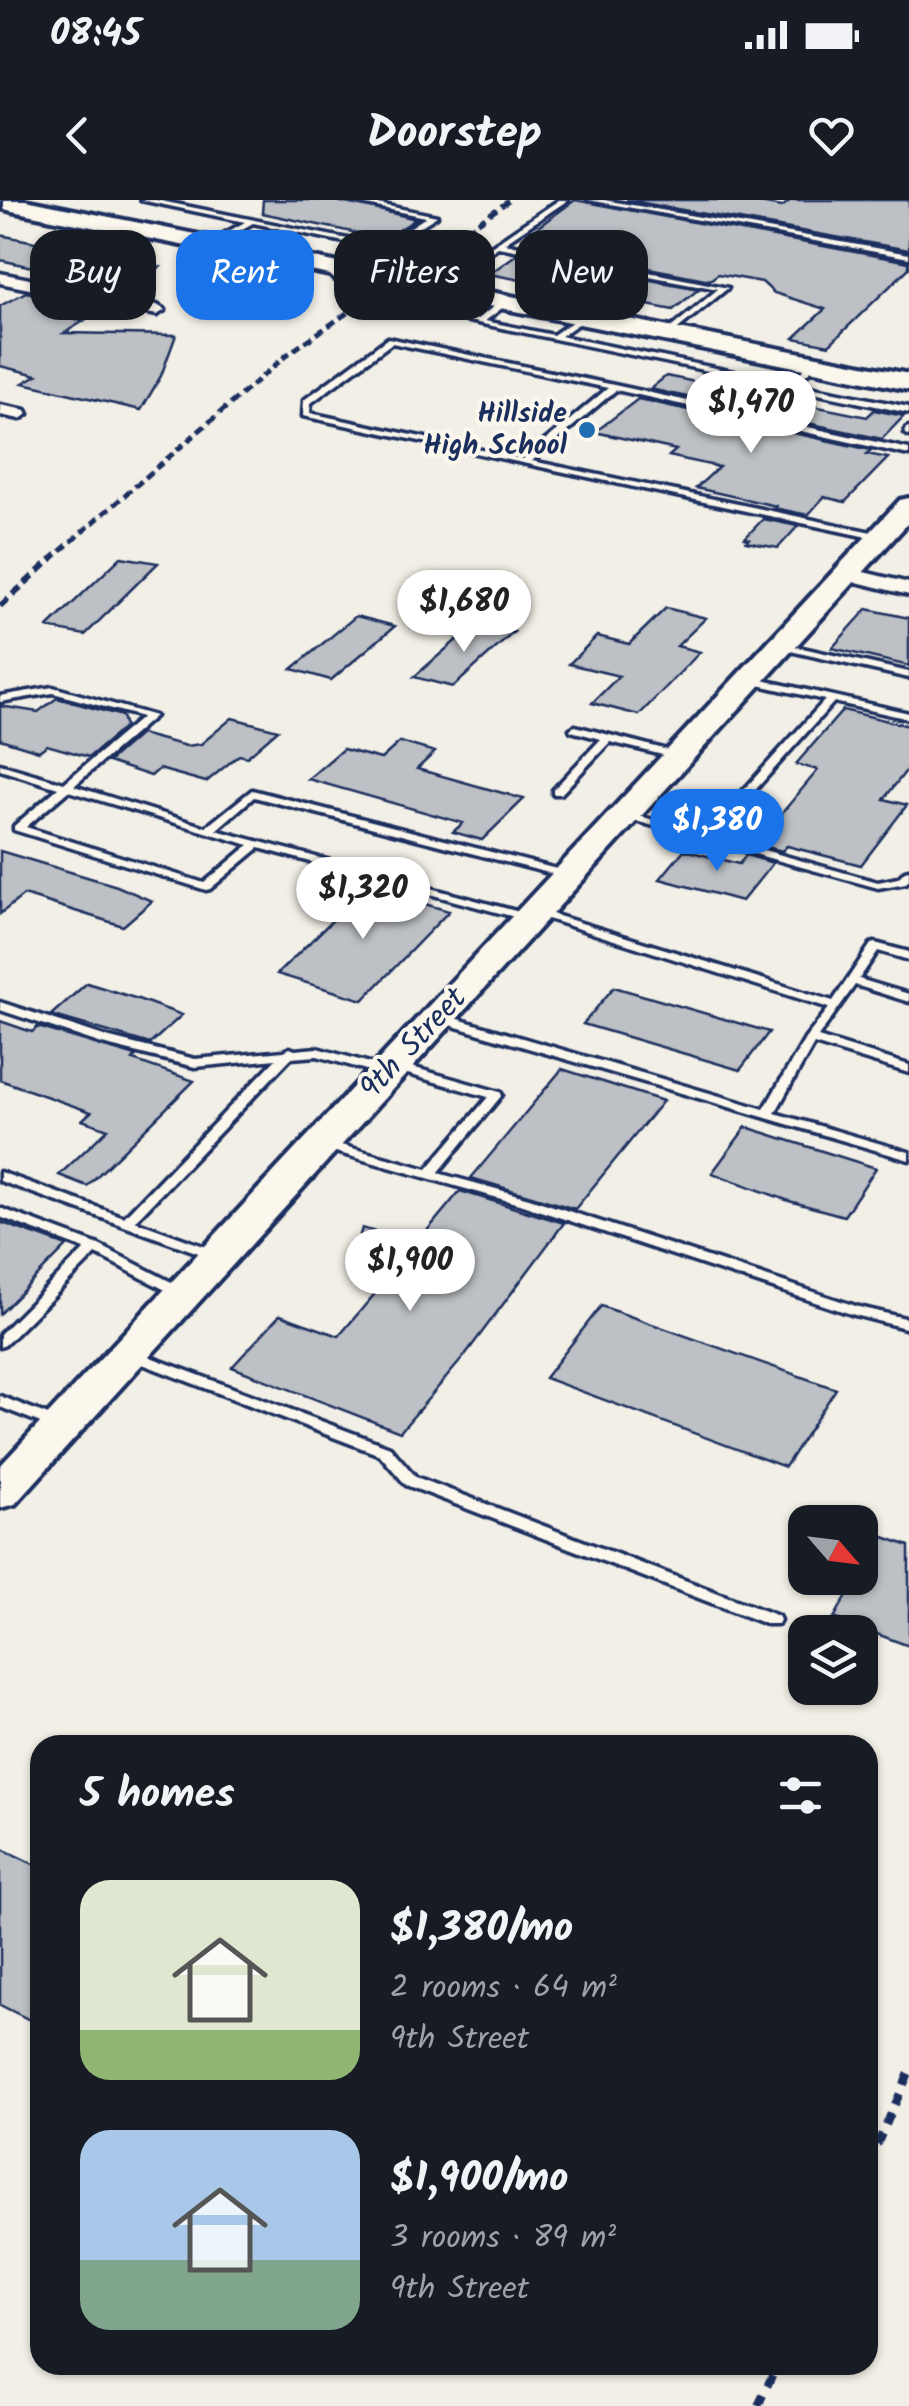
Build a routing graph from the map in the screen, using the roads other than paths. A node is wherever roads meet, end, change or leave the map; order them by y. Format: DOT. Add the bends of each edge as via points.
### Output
graph roads {
  1 [pos="145,200"];
  2 [pos="346,200"];
  3 [pos="564,200"];
  4 [pos="592,200"];
  5 [pos="7,203"];
  6 [pos="252,221"];
  7 [pos="236,230"];
  8 [pos="176,237"];
  9 [pos="498,244"];
  10 [pos="495,246"];
  11 [pos="515,247"];
  12 [pos="909,256"];
  13 [pos="648,273"];
  14 [pos="0,278"];
  15 [pos="495,299"];
  16 [pos="506,302"];
  17 [pos="515,304"];
  18 [pos="157,310"];
  19 [pos="468,320"];
  20 [pos="578,320"];
  21 [pos="597,320"];
  22 [pos="478,322"];
  23 [pos="669,334"];
  24 [pos="554,338"];
  25 [pos="814,363"];
  26 [pos="909,382"];
  27 [pos="788,386"];
  28 [pos="614,387"];
  29 [pos="0,410"];
  30 [pos="909,410"];
  31 [pos="20,414"];
  32 [pos="909,452"];
  33 [pos="525,462"];
  34 [pos="909,506"];
  35 [pos="881,537"];
  36 [pos="846,574"];
  37 [pos="909,589"];
  38 [pos="780,646"];
  39 [pos="909,675"];
  40 [pos="749,680"];
  41 [pos="830,698"];
  42 [pos="0,699"];
  43 [pos="909,716"];
  44 [pos="575,729"];
  45 [pos="608,738"];
  46 [pos="679,756"];
  47 [pos="0,767"];
  48 [pos="65,785"];
  49 [pos="556,792"];
  50 [pos="625,814"];
  51 [pos="208,831"];
  52 [pos="706,837"];
  53 [pos="257,844"];
  54 [pos="909,872"];
  55 [pos="569,876"];
  56 [pos="533,915"];
  57 [pos="909,956"];
  58 [pos="853,980"];
  59 [pos="909,998"];
  60 [pos="0,1006"];
  61 [pos="836,1006"];
  62 [pos="438,1018"];
  63 [pos="812,1039"];
  64 [pos="290,1052"];
  65 [pos="391,1069"];
  66 [pos="909,1069"];
  67 [pos="769,1112"];
  68 [pos="322,1144"];
  69 [pos="909,1156"];
  70 [pos="430,1173"];
  71 [pos="0,1176"];
  72 [pos="0,1212"];
  73 [pos="126,1222"];
  74 [pos="94,1248"];
  75 [pos="218,1256"];
  76 [pos="184,1294"];
  77 [pos="909,1324"];
  78 [pos="0,1342"];
  79 [pos="128,1354"];
  80 [pos="0,1402"];
  81 [pos="62,1426"];
  82 [pos="0,1493"];
  83 [pos="772,1620"];
  1 -- 6 [label="lane"];
  2 -- 6 [label="lane" via="433,216 383,248"];
  3 -- 9 [label="lane"];
  4 -- 12 [label="lane"];
  5 -- 8 [label="main road"];
  6 -- 7 [label="lane"];
  9 -- 10 [label="lane"];
  9 -- 11 [label="lane"];
  13 -- 23 [label="lane" via="724,288"];
  14 -- 18 [label="street"];
  15 -- 16 [label="main road"];
  16 -- 17 [label="main road"];
  16 -- 22 [label="lane"];
  19 -- 22 [label="lane"];
  20 -- 24 [label="lane"];
  21 -- 23 [label="main road"];
  22 -- 24 [label="lane"];
  23 -- 25 [label="main road"];
  24 -- 27 [label="lane"];
  25 -- 26 [label="main road"];
  25 -- 27 [label="lane"];
  27 -- 30 [label="lane"];
  28 -- 32 [label="lane"];
  28 -- 33 [label="lane"];
  28 -- 33 [label="lane" via="390,340 306,402 306,414 313,417"];
  29 -- 31 [label="street"];
  33 -- 35 [label="lane"];
  34 -- 35 [label="street, 9th Street"];
  35 -- 36 [label="street, 9th Street"];
  36 -- 37 [label="street"];
  36 -- 38 [label="street, 9th Street"];
  38 -- 39 [label="lane"];
  38 -- 40 [label="street, 9th Street"];
  40 -- 41 [label="lane"];
  40 -- 46 [label="street, 9th Street"];
  41 -- 43 [label="lane"];
  41 -- 52 [label="lane"];
  42 -- 48 [label="lane" via="53,690 150,716"];
  44 -- 45 [label="lane"];
  45 -- 46 [label="lane"];
  45 -- 49 [label="lane"];
  46 -- 50 [label="street, 9th Street"];
  47 -- 48 [label="lane"];
  48 -- 51 [label="lane"];
  48 -- 53 [label="lane" via="18,828 206,887"];
  50 -- 52 [label="lane"];
  50 -- 55 [label="street, 9th Street"];
  51 -- 53 [label="lane"];
  51 -- 55 [label="lane" via="252,794"];
  52 -- 54 [label="lane" via="878,885 902,881"];
  53 -- 56 [label="lane"];
  55 -- 56 [label="street, 9th Street"];
  56 -- 61 [label="lane"];
  56 -- 62 [label="street, 9th Street"];
  57 -- 58 [label="lane" via="875,946"];
  58 -- 59 [label="lane"];
  58 -- 61 [label="lane"];
  60 -- 64 [label="lane" via="195,1063"];
  61 -- 63 [label="lane"];
  62 -- 65 [label="street, 9th Street"];
  62 -- 67 [label="lane"];
  63 -- 66 [label="lane"];
  63 -- 67 [label="lane"];
  64 -- 65 [label="lane"];
  64 -- 73 [label="lane"];
  65 -- 68 [label="street, 9th Street"];
  65 -- 70 [label="lane" via="496,1095"];
  67 -- 69 [label="lane"];
  68 -- 70 [label="lane"];
  68 -- 75 [label="street, 9th Street"];
  70 -- 77 [label="lane"];
  71 -- 73 [label="lane"];
  72 -- 74 [label="lane"];
  73 -- 75 [label="lane"];
  74 -- 76 [label="lane"];
  74 -- 78 [label="lane"];
  75 -- 76 [label="street, 9th Street"];
  76 -- 79 [label="street, 9th Street"];
  79 -- 81 [label="street, 9th Street"];
  79 -- 83 [label="lane" via="385,1451 412,1481"];
  80 -- 81 [label="lane"];
  81 -- 82 [label="street, 9th Street"];
}
